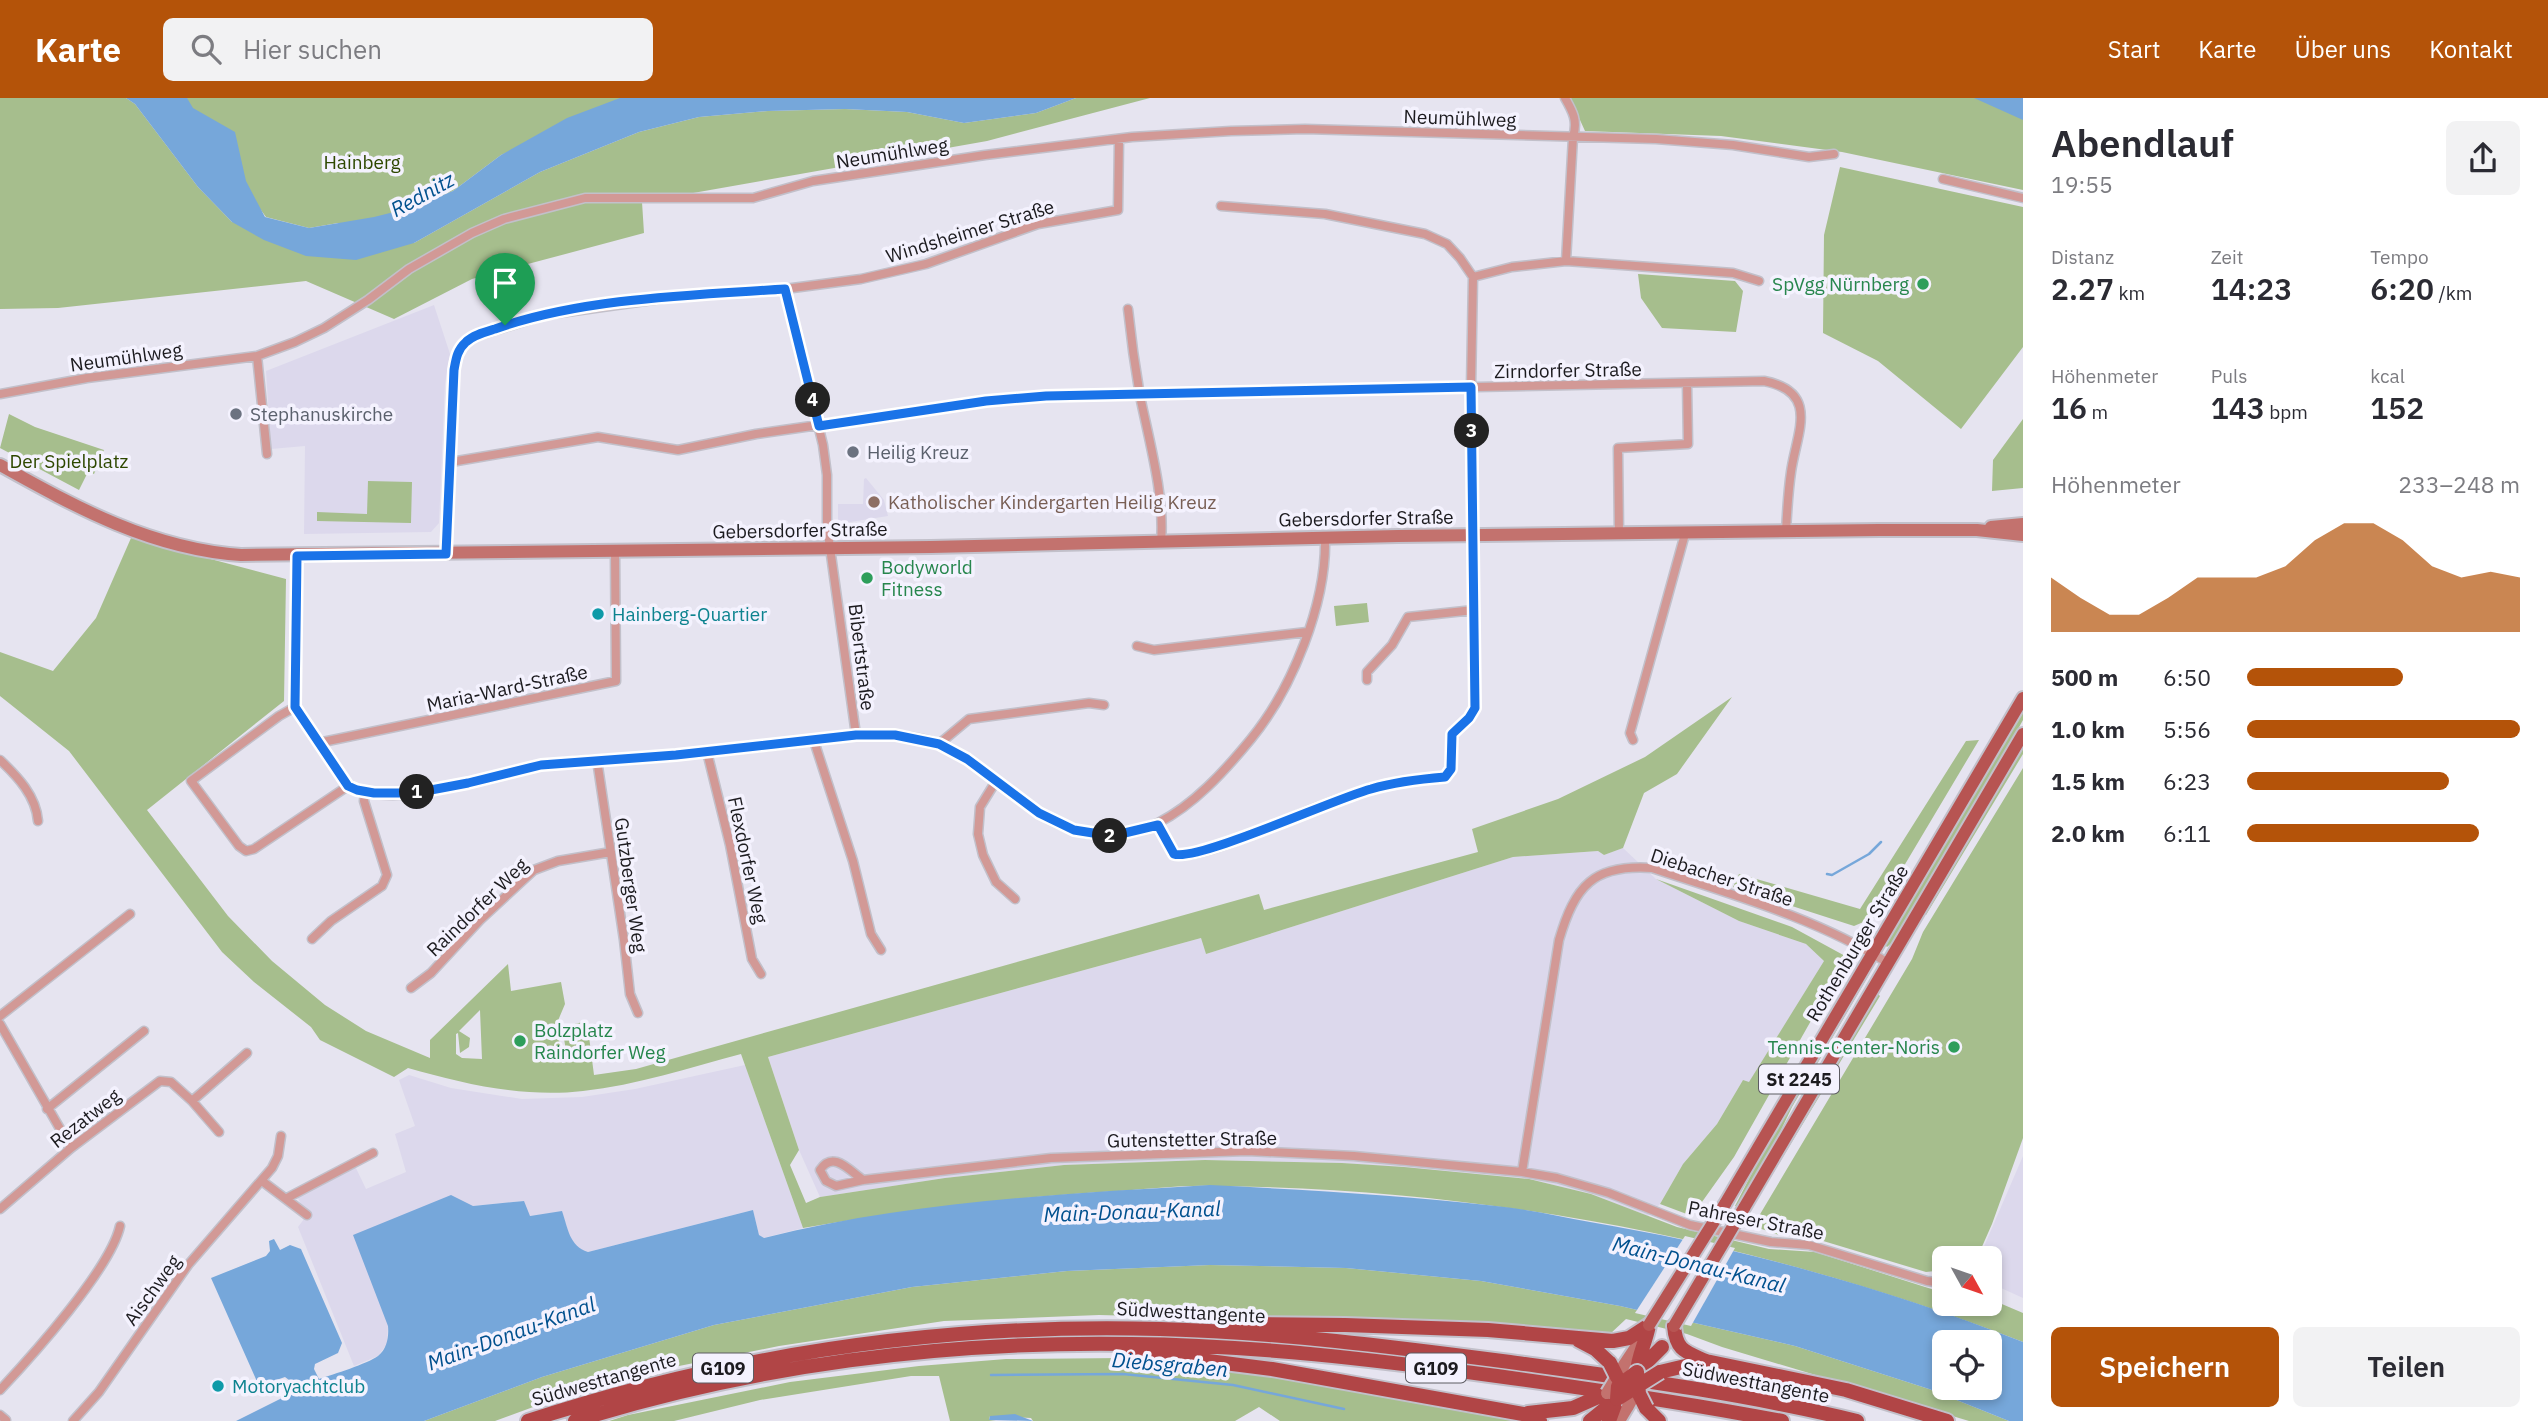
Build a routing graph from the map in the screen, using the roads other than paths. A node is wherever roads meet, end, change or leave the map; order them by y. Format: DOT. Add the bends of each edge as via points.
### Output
graph roads {
  1 [pos="1565,98"];
  2 [pos="1573,137"];
  3 [pos="1119,139"];
  4 [pos="1834,154"];
  5 [pos="1943,179"];
  6 [pos="2023,198"];
  7 [pos="1222,206"];
  8 [pos="1566,261"];
  9 [pos="1473,277"];
  10 [pos="1759,282"];
  11 [pos="785,289"];
  12 [pos="1128,309"];
  13 [pos="257,356"];
  14 [pos="1687,383"];
  15 [pos="1471,387"];
  16 [pos="1140,393"];
  17 [pos="0,394"];
  18 [pos="819,426"];
  19 [pos="267,454"];
  20 [pos="451,462"];
  21 [pos="0,465"];
  22 [pos="2023,524"];
  23 [pos="1977,530"];
  24 [pos="1786,532"];
  25 [pos="1619,534"];
  26 [pos="1685,534"];
  27 [pos="1473,535"];
  28 [pos="2023,535"];
  29 [pos="1325,537"];
  30 [pos="1161,542"];
  31 [pos="831,549"];
  32 [pos="615,551"];
  33 [pos="446,554"];
  34 [pos="297,556"];
  35 [pos="1474,610"];
  36 [pos="1307,632"];
  37 [pos="1137,646"];
  38 [pos="1367,680"];
  39 [pos="2023,698"];
  40 [pos="1104,705"];
  41 [pos="295,707"];
  42 [pos="2023,734"];
  43 [pos="856,735"];
  44 [pos="1633,740"];
  45 [pos="814,741"];
  46 [pos="318,743"];
  47 [pos="939,744"];
  48 [pos="707,752"];
  49 [pos="0,760"];
  50 [pos="597,760"];
  51 [pos="996,781"];
  52 [pos="348,786"];
  53 [pos="365,792"];
  54 [pos="38,821"];
  55 [pos="1158,825"];
  56 [pos="611,852"];
  57 [pos="1015,899"];
  58 [pos="130,914"];
  59 [pos="312,939"];
  60 [pos="881,950"];
  61 [pos="1872,954"];
  62 [pos="1888,963"];
  63 [pos="761,974"];
  64 [pos="411,988"];
  65 [pos="638,1013"];
  66 [pos="0,1016"];
  67 [pos="0,1024"];
  68 [pos="144,1031"];
  69 [pos="247,1053"];
  70 [pos="192,1101"];
  71 [pos="47,1109"];
  72 [pos="219,1132"];
  73 [pos="281,1136"];
  74 [pos="71,1148"];
  75 [pos="373,1153"];
  76 [pos="1522,1172"];
  77 [pos="863,1180"];
  78 [pos="262,1181"];
  79 [pos="287,1198"];
  80 [pos="0,1209"];
  81 [pos="307,1215"];
  82 [pos="120,1226"];
  83 [pos="1932,1282"];
  84 [pos="1649,1325"];
  85 [pos="1674,1329"];
  86 [pos="1212,1331"];
  87 [pos="1570,1337"];
  88 [pos="1088,1344"];
  89 [pos="1662,1347"];
  90 [pos="1706,1361"];
  91 [pos="1624,1384"];
  92 [pos="0,1390"];
  93 [pos="1523,1414"];
  94 [pos="73,1421"];
  95 [pos="528,1421"];
  96 [pos="575,1421"];
  97 [pos="1541,1421"];
  98 [pos="1590,1421"];
  99 [pos="1609,1421"];
  100 [pos="1619,1421"];
  101 [pos="1659,1421"];
  102 [pos="1782,1421"];
  103 [pos="1857,1421"];
  104 [pos="1947,1421"];
  1 -- 2 [label="street" via="1576,126"];
  2 -- 3 [label="street, Neumühlweg" via="1305,129"];
  2 -- 4 [label="street, Neumühlweg" via="1733,145 1809,158"];
  2 -- 8 [label="street"];
  3 -- 11 [label="street, Windsheimer Straße" via="1118,210 1038,224 890,273"];
  3 -- 13 [label="street, Neumühlweg" via="813,181 753,198 585,198 543,207 472,233 409,269 324,328"];
  5 -- 6 [label="street"];
  7 -- 9 [label="street" via="1325,214 1425,234 1447,244"];
  8 -- 9 [label="street"];
  8 -- 10 [label="street" via="1733,273"];
  9 -- 15 [label="street"];
  11 -- 18 [label="street, Bibertstraße"];
  11 -- 20 [label="street, Windsheimer Straße" via="601,306 545,315 474,337 457,354"];
  12 -- 16 [label="street"];
  13 -- 17 [label="street, Neumühlweg"];
  13 -- 19 [label="street"];
  14 -- 15 [label="street, Zirndorfer Straße"];
  14 -- 24 [label="street, Zirndorfer Straße" via="1780,384 1799,404 1802,415"];
  14 -- 25 [label="street" via="1688,444 1618,448"];
  15 -- 16 [label="street, Zirndorfer Straße"];
  15 -- 27 [label="street"];
  16 -- 18 [label="street, Zirndorfer Straße" via="986,401"];
  16 -- 30 [label="street" via="1162,520"];
  18 -- 20 [label="street, Zirndorfer Straße" via="678,450 598,437"];
  18 -- 31 [label="street, Bibertstraße"];
  20 -- 33 [label="street, Windsheimer Straße"];
  21 -- 34 [label="main road, Gebersdorfer Straße" via="83,510 166,543 226,554"];
  22 -- 23 [label="main road, Gebersdorfer Straße"];
  23 -- 24 [label="main road, Gebersdorfer Straße"];
  23 -- 28 [label="main road, Gebersdorfer Straße"];
  24 -- 26 [label="main road, Gebersdorfer Straße"];
  25 -- 26 [label="main road, Gebersdorfer Straße"];
  25 -- 27 [label="main road, Gebersdorfer Straße"];
  26 -- 44 [label="street" via="1630,733"];
  27 -- 29 [label="main road, Gebersdorfer Straße"];
  27 -- 35 [label="street"];
  29 -- 30 [label="main road, Gebersdorfer Straße"];
  29 -- 36 [label="street" via="1316,606"];
  30 -- 31 [label="main road, Gebersdorfer Straße"];
  31 -- 32 [label="main road, Gebersdorfer Straße"];
  31 -- 43 [label="street, Bibertstraße"];
  32 -- 33 [label="main road, Gebersdorfer Straße"];
  32 -- 46 [label="street, Maria-Ward-Straße" via="615,681"];
  33 -- 34 [label="main road, Gebersdorfer Straße"];
  34 -- 41 [label="street"];
  35 -- 38 [label="street" via="1408,617 1392,645 1367,672"];
  35 -- 55 [label="street" via="1475,708 1452,734 1451,769 1445,777 1371,789 1182,857 1174,854"];
  36 -- 37 [label="street" via="1154,650"];
  36 -- 55 [label="street" via="1280,696 1254,735 1221,775"];
  39 -- 61 [label="main road, Rothenburger Straße / St 2245"];
  40 -- 47 [label="street" via="1089,703 969,719"];
  41 -- 46 [label="street"];
  41 -- 52 [label="street" via="191,781 246,851"];
  42 -- 62 [label="main road, Rothenburger Straße / St 2245"];
  43 -- 45 [label="street, Bibertstraße"];
  43 -- 47 [label="street" via="895,735"];
  45 -- 48 [label="street, Bibertstraße"];
  45 -- 60 [label="street" via="871,934"];
  46 -- 52 [label="street"];
  47 -- 51 [label="street"];
  48 -- 50 [label="street, Bibertstraße"];
  48 -- 63 [label="street, Flexdorfer Weg" via="752,959"];
  49 -- 54 [label="street" via="27,790"];
  50 -- 53 [label="street, Bibertstraße" via="541,765 439,790"];
  50 -- 56 [label="street, Gutzberger Weg"];
  51 -- 55 [label="street" via="1039,813 1074,830 1112,836"];
  51 -- 57 [label="street" via="979,807 978,834 996,882"];
  52 -- 53 [label="street, Bibertstraße"];
  53 -- 59 [label="street" via="386,880"];
  56 -- 64 [label="street, Raindorfer Weg" via="534,870"];
  56 -- 65 [label="street, Gutzberger Weg" via="630,993"];
  58 -- 66 [label="street"];
  61 -- 62 [label="street, Diebacher Straße"];
  61 -- 76 [label="street, Diebacher Straße" via="1816,925 1652,868 1629,866 1593,878 1567,911 1559,940"];
  61 -- 84 [label="main road, Rothenburger Straße / St 2245, bridge" via="1726,1204"];
  62 -- 85 [label="main road, Rothenburger Straße / St 2245, bridge"];
  67 -- 71 [label="street"];
  68 -- 71 [label="street"];
  69 -- 70 [label="street"];
  70 -- 72 [label="street, Rezatweg"];
  70 -- 74 [label="street, Rezatweg" via="171,1082 160,1081"];
  71 -- 74 [label="street"];
  73 -- 78 [label="street, Aischweg" via="278,1156"];
  74 -- 80 [label="street, Rezatweg"];
  75 -- 79 [label="street"];
  76 -- 77 [label="street, Gutenstetter Straße" via="1247,1151 1051,1158"];
  76 -- 83 [label="street, Pahreser Straße" via="1609,1193 1690,1224 1771,1242 1809,1245"];
  77 -- 77 [label="street, Gutenstetter Straße" via="832,1160 820,1170 825,1181 836,1186"];
  78 -- 79 [label="street"];
  78 -- 94 [label="street, Aischweg" via="188,1265"];
  79 -- 81 [label="street"];
  82 -- 92 [label="street" via="117,1241 89,1282"];
  84 -- 87 [label="highway" via="1622,1340"];
  84 -- 91 [label="highway" via="1645,1347"];
  85 -- 89 [label="main road, Rothenburger Straße / St 2245"];
  85 -- 90 [label="highway" via="1684,1350"];
  86 -- 87 [label="highway" via="1237,1324 1291,1324"];
  86 -- 95 [label="highway, Südwesttangente / G109" via="1001,1330 853,1345 680,1377"];
  86 -- 103 [label="highway, Südwesttangente / G109" via="1558,1368"];
  87 -- 91 [label="highway" via="1595,1349"];
  88 -- 93 [label="highway" via="1272,1369"];
  88 -- 96 [label="highway, Südwesttangente / G109" via="955,1349 820,1365 679,1393"];
  88 -- 102 [label="highway, Südwesttangente / G109" via="1211,1347 1390,1362"];
  89 -- 91 [label="highway"];
  90 -- 91 [label="highway"];
  90 -- 104 [label="highway" via="1846,1391"];
  91 -- 93 [label="highway" via="1573,1408"];
  91 -- 98 [label="highway"];
  91 -- 99 [label="highway"];
  91 -- 100 [label="main road"];
  91 -- 101 [label="highway, bridge" via="1639,1394"];
  93 -- 97 [label="highway"];
}
